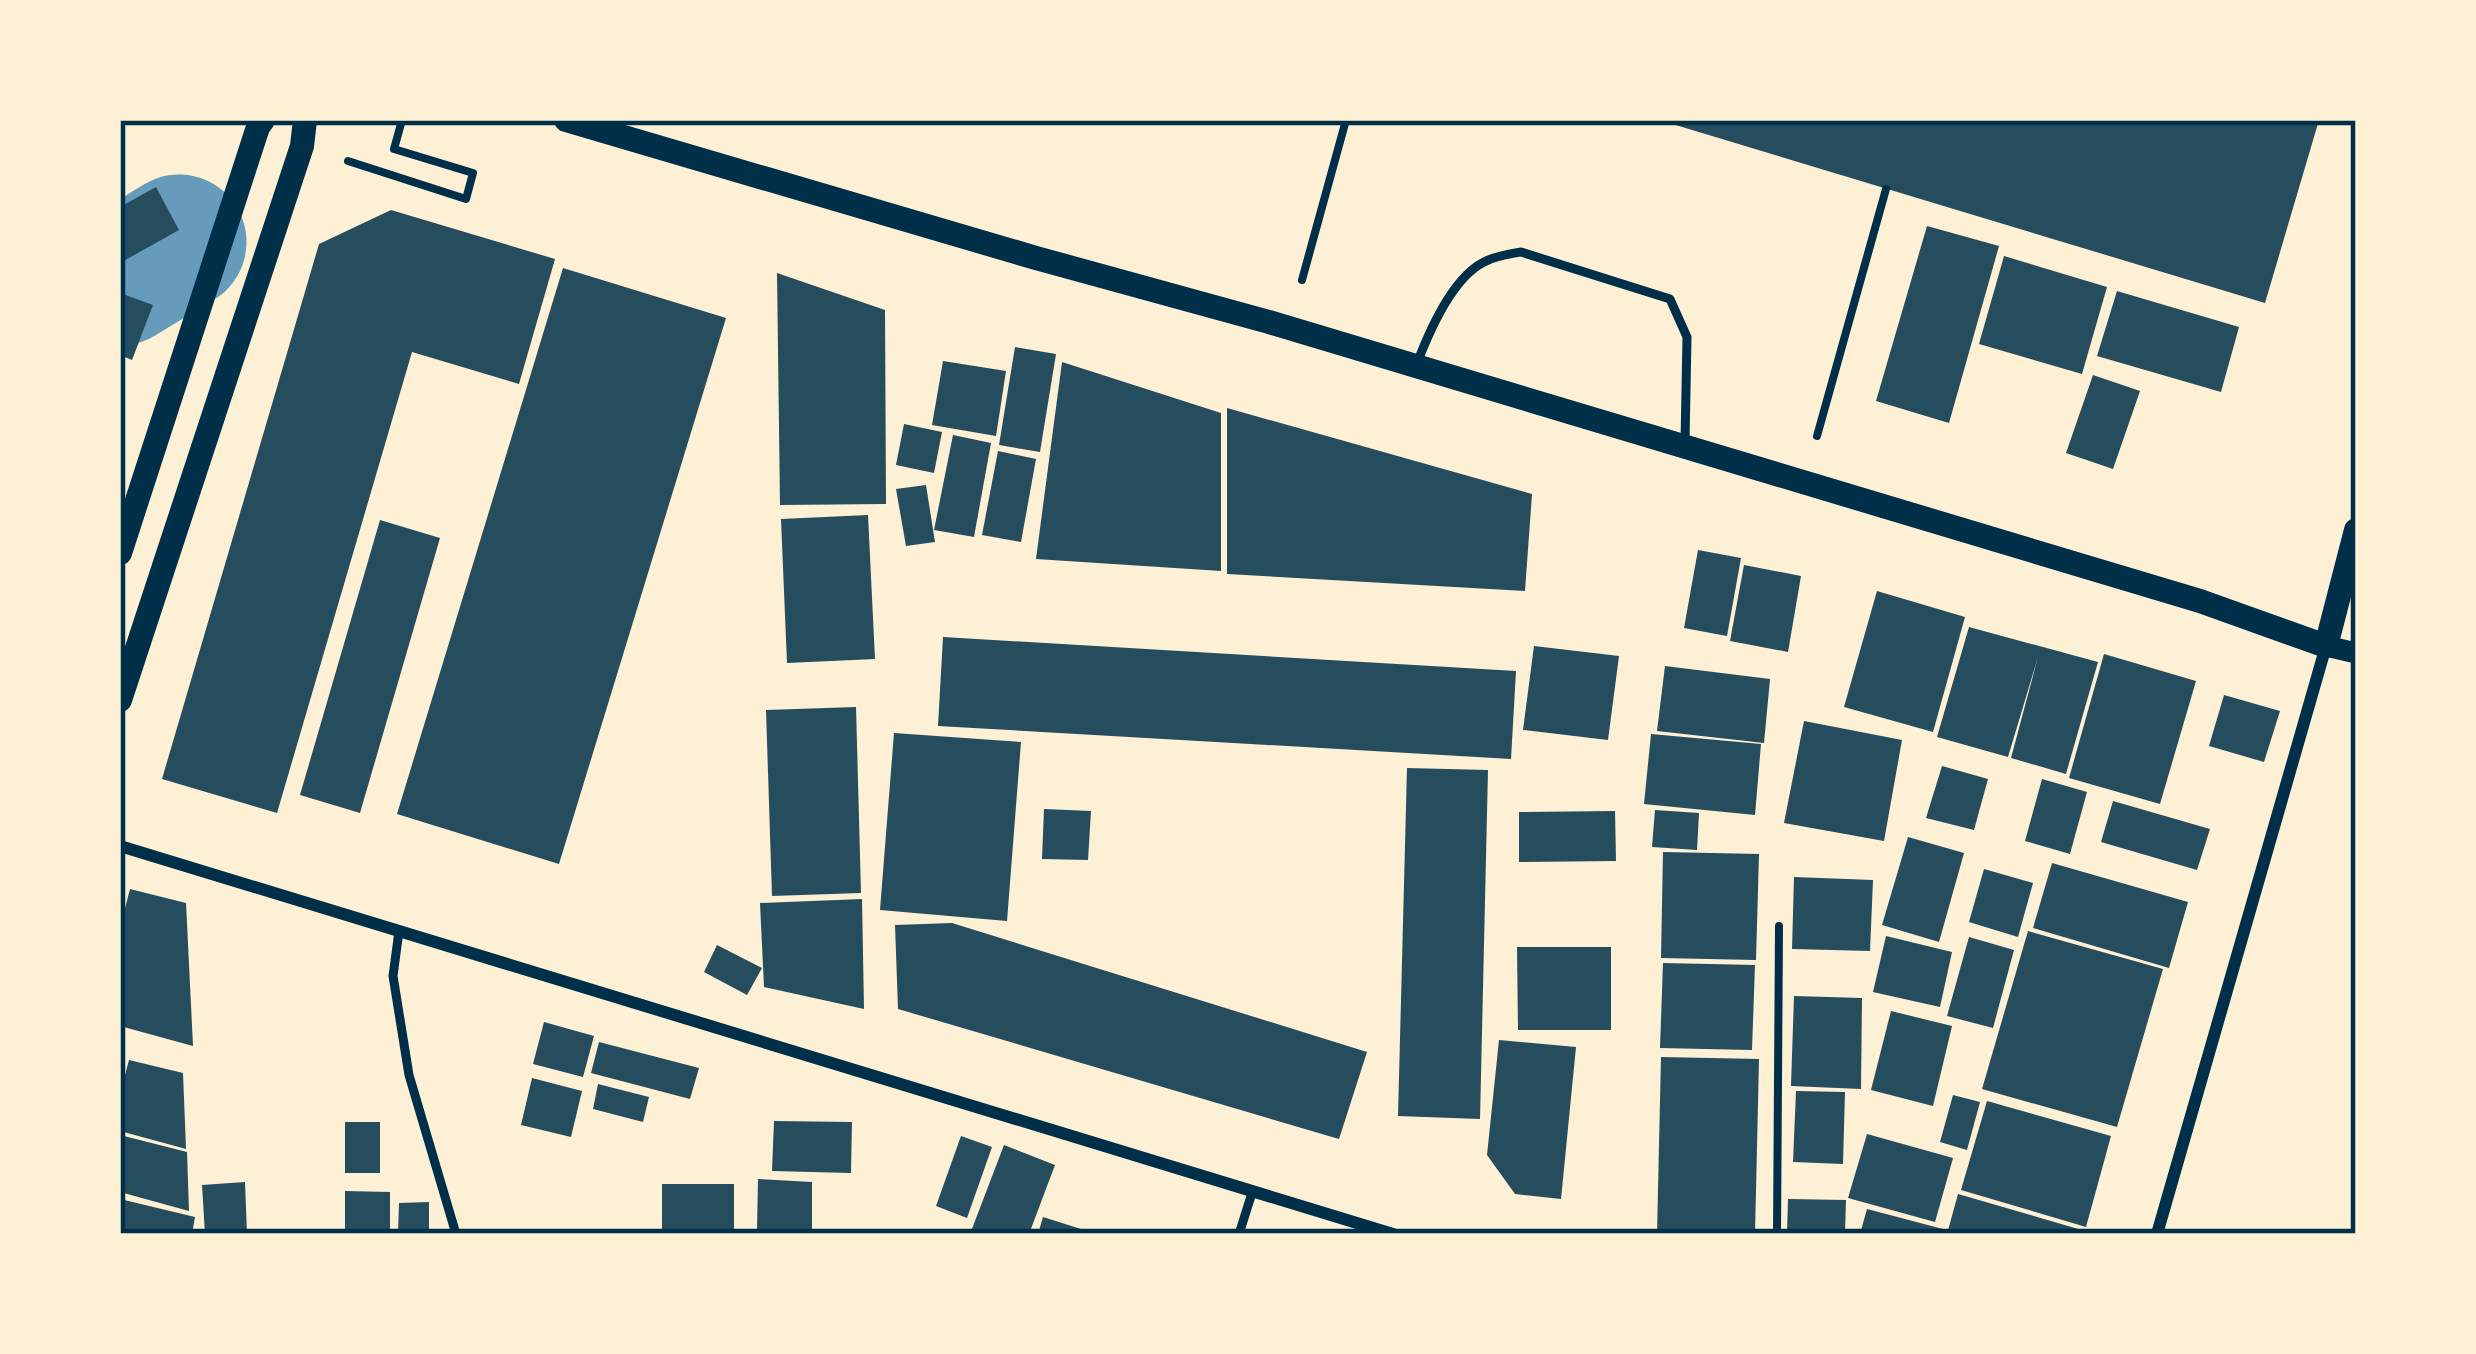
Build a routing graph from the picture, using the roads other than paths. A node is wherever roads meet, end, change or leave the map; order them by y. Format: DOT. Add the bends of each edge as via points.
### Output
graph roads {
  1 [pos="263,120"];
  2 [pos="304,120"];
  3 [pos="566,120"];
  4 [pos="1416,366"];
  5 [pos="1685,446"];
  6 [pos="2356,530"];
  7 [pos="120,553"];
  8 [pos="2326,646"];
  9 [pos="2356,652"];
  10 [pos="120,700"];
  11 [pos="120,846"];
  12 [pos="398,931"];
  13 [pos="1252,1193"];
  14 [pos="456,1234"];
  15 [pos="1239,1234"];
  16 [pos="1394,1234"];
  17 [pos="2157,1234"];
  1 -- 7 [label="main road"];
  2 -- 10 [label="main road"];
  3 -- 4 [label="main road"];
  4 -- 5 [label="main road"];
  4 -- 5 [label="lane" via="1434,319 1472,270 1521,251 1670,299 1687,337"];
  5 -- 8 [label="main road"];
  6 -- 8 [label="main road"];
  8 -- 9 [label="street"];
  8 -- 17 [label="street"];
  11 -- 12 [label="street"];
  12 -- 13 [label="street"];
  12 -- 14 [label="lane" via="393,976 409,1075"];
  13 -- 15 [label="lane"];
  13 -- 16 [label="street"];
}
